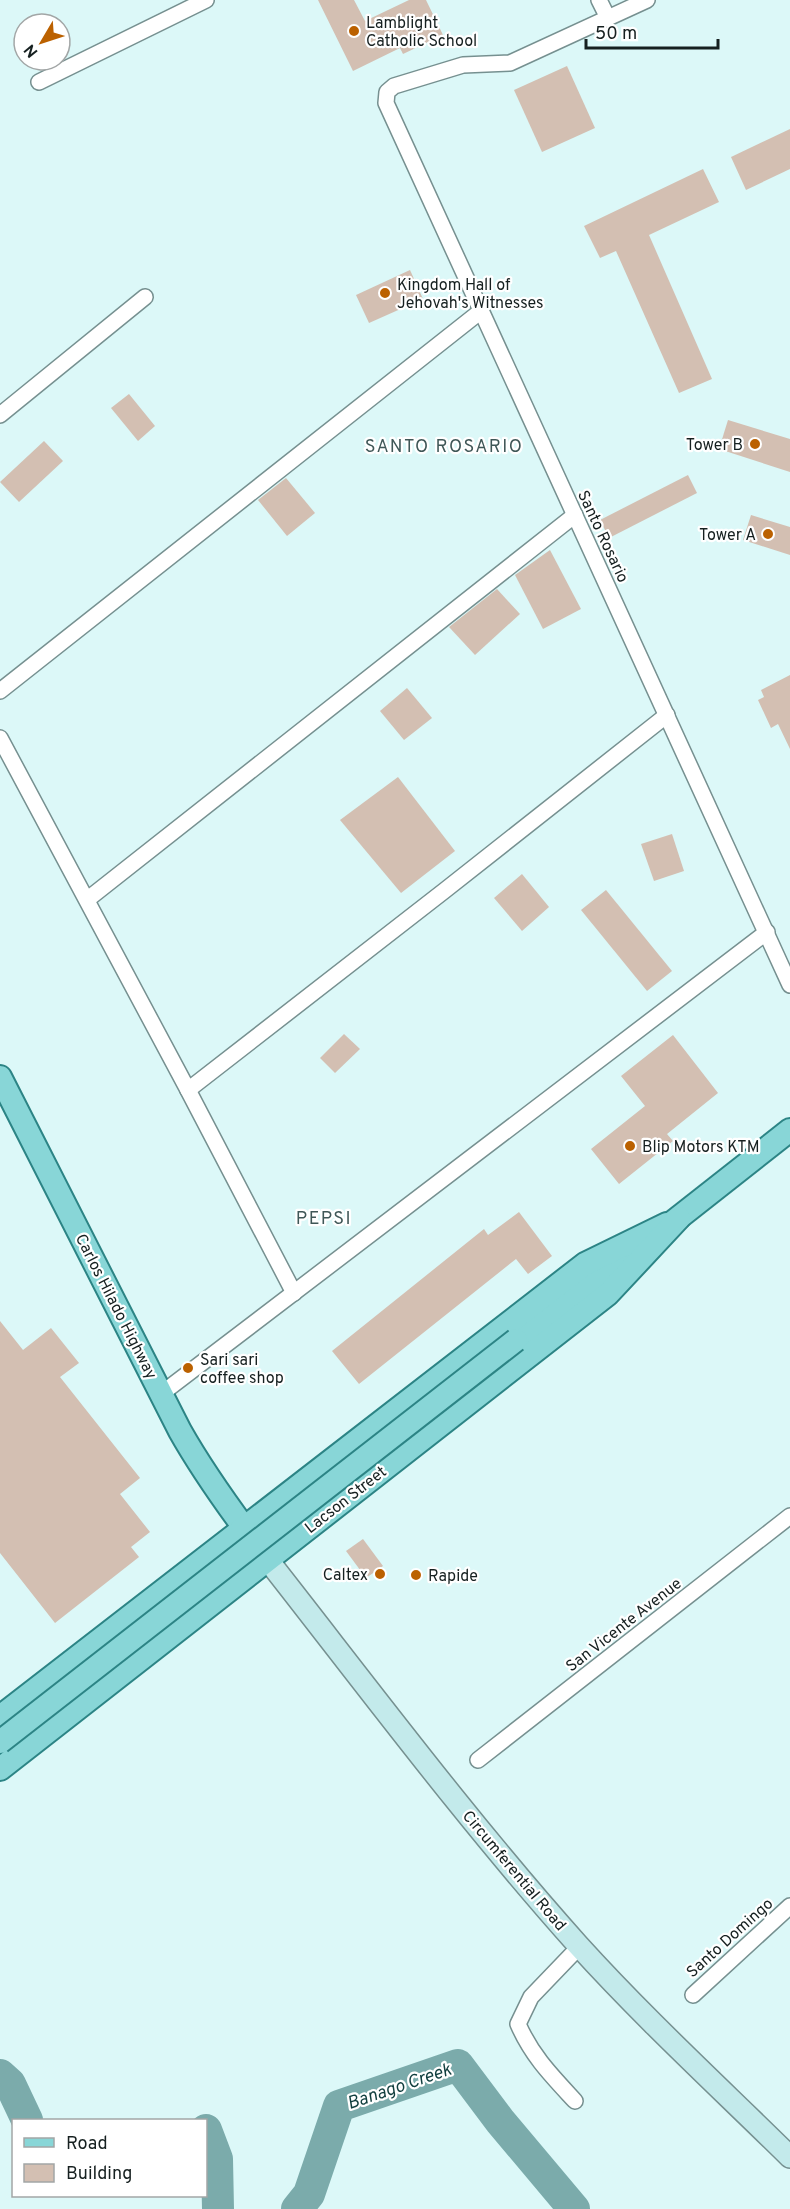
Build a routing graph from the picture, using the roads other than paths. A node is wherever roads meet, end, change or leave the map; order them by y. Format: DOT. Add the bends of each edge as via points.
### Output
graph roads {
  1 [pos="206,0"];
  2 [pos="598,0"];
  3 [pos="647,0"];
  4 [pos="608,18"];
  5 [pos="39,82"];
  6 [pos="145,297"];
  7 [pos="481,311"];
  8 [pos="0,415"];
  9 [pos="575,515"];
  10 [pos="0,691"];
  11 [pos="667,715"];
  12 [pos="0,738"];
  13 [pos="88,899"];
  14 [pos="766,932"];
  15 [pos="790,985"];
  16 [pos="0,1077"];
  17 [pos="188,1090"];
  18 [pos="790,1130"];
  19 [pos="679,1218"];
  20 [pos="294,1293"];
  21 [pos="161,1394"];
  22 [pos="790,1516"];
  23 [pos="245,1528"];
  24 [pos="267,1559"];
  25 [pos="0,1717"];
  26 [pos="0,1742"];
  27 [pos="478,1760"];
  28 [pos="0,1769"];
  29 [pos="790,1906"];
  30 [pos="579,1947"];
  31 [pos="693,1995"];
  32 [pos="575,2101"];
  33 [pos="790,2157"];
  1 -- 5 [label="street"];
  2 -- 4 [label="street"];
  3 -- 4 [label="street"];
  4 -- 7 [label="street, Santo Rosario" via="510,63 463,65 394,86 387,92 386,103"];
  6 -- 8 [label="street"];
  7 -- 9 [label="street, Santo Rosario"];
  7 -- 10 [label="street"];
  9 -- 11 [label="street, Santo Rosario"];
  9 -- 13 [label="street"];
  11 -- 14 [label="street, Santo Rosario"];
  11 -- 17 [label="street"];
  12 -- 13 [label="street"];
  13 -- 17 [label="street"];
  14 -- 15 [label="street, Santo Rosario"];
  14 -- 20 [label="street"];
  16 -- 21 [label="main road, Carlos Hilado Highway"];
  17 -- 20 [label="street"];
  18 -- 19 [label="main road, Lacson Street"];
  19 -- 23 [label="main road, Lacson Street" via="585,1264"];
  19 -- 24 [label="main road, Lacson Street" via="608,1294"];
  19 -- 26 [label="main road, Lacson Street, bridge" via="516,1340"];
  20 -- 21 [label="street"];
  21 -- 23 [label="main road, Carlos Hilado Highway" via="197,1462"];
  22 -- 27 [label="street, San Vicente Avenue"];
  23 -- 24 [label="main road, Carlos Hilado Highway"];
  23 -- 25 [label="main road, Lacson Street"];
  24 -- 28 [label="main road, Lacson Street"];
  24 -- 30 [label="main road, Circumferential Road" via="466,1813"];
  29 -- 31 [label="street, Santo Domingo"];
  30 -- 32 [label="street" via="531,1997 518,2024 538,2061"];
  30 -- 33 [label="main road, Circumferential Road"];
}
